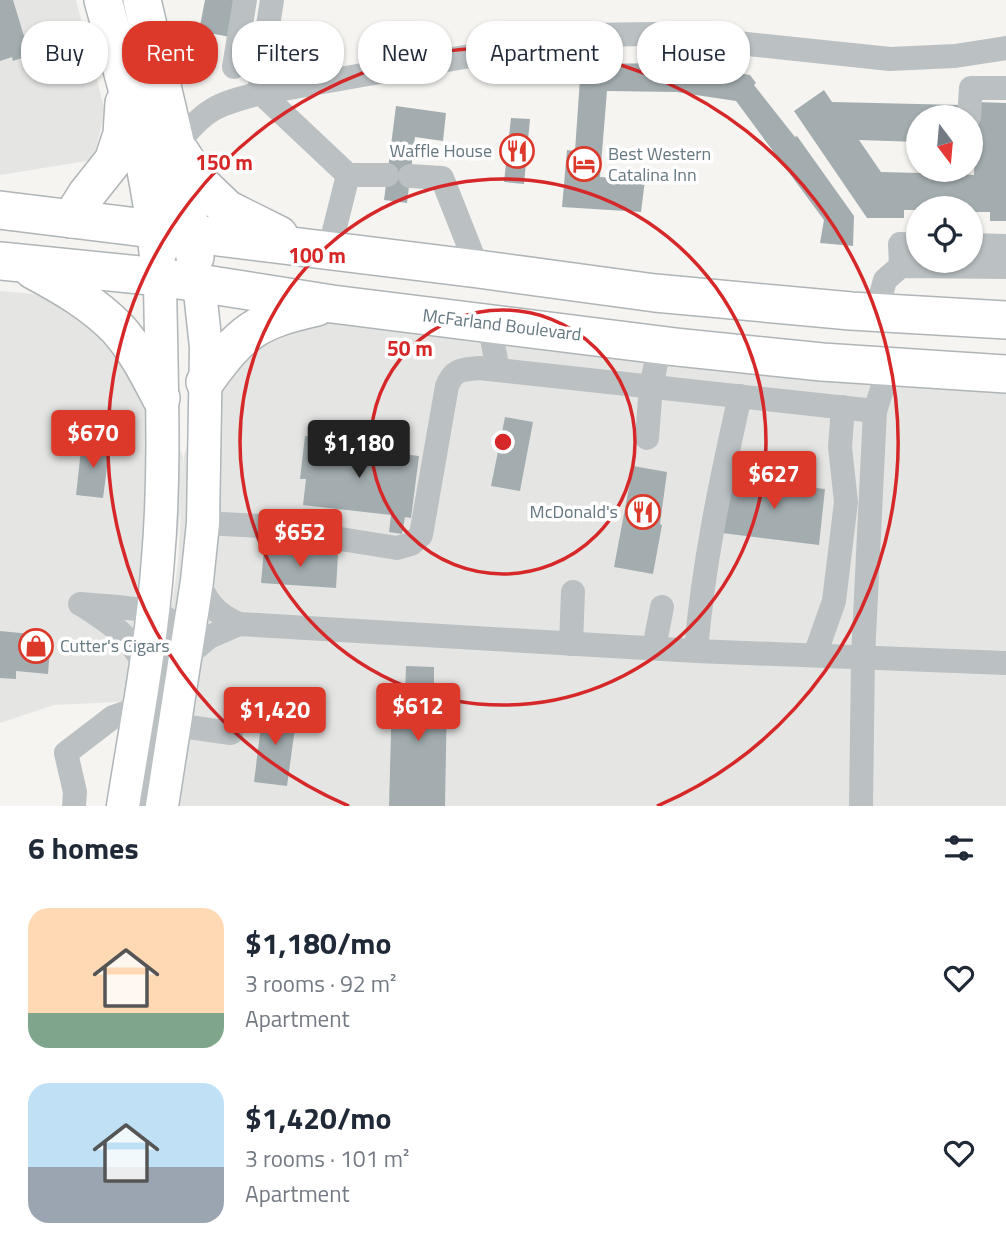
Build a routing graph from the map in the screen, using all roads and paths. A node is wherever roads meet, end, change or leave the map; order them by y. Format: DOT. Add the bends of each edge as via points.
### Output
graph roads {
  1 [pos="103,0"];
  2 [pos="142,0"];
  3 [pos="244,0"];
  4 [pos="272,0"];
  5 [pos="241,21"];
  6 [pos="1006,48"];
  7 [pos="930,57"];
  8 [pos="122,64"];
  9 [pos="126,84"];
  10 [pos="127,84"];
  11 [pos="1006,88"];
  12 [pos="971,89"];
  13 [pos="261,93"];
  14 [pos="970,105"];
  15 [pos="176,146"];
  16 [pos="348,175"];
  17 [pos="0,210"];
  18 [pos="71,219"];
  19 [pos="156,229"];
  20 [pos="192,234"];
  21 [pos="906,244"];
  22 [pos="983,246"];
  23 [pos="1006,246"];
  24 [pos="318,249"];
  25 [pos="10,262"];
  26 [pos="901,266"];
  27 [pos="1006,267"];
  28 [pos="478,269"];
  29 [pos="160,277"];
  30 [pos="198,283"];
  31 [pos="332,304"];
  32 [pos="876,313"];
  33 [pos="1006,320"];
  34 [pos="489,323"];
  35 [pos="660,345"];
  36 [pos="889,367"];
  37 [pos="498,370"];
  38 [pos="1006,374"];
  39 [pos="205,382"];
  40 [pos="652,387"];
  41 [pos="740,396"];
  42 [pos="162,398"];
  43 [pos="843,407"];
  44 [pos="875,411"];
  45 [pos="647,438"];
  46 [pos="203,523"];
  47 [pos="158,568"];
  48 [pos="197,576"];
  49 [pos="573,592"];
  50 [pos="105,607"];
  51 [pos="662,607"];
  52 [pos="153,612"];
  53 [pos="239,624"];
  54 [pos="571,644"];
  55 [pos="654,648"];
  56 [pos="696,651"];
  57 [pos="815,655"];
  58 [pos="863,657"];
  59 [pos="184,659"];
  60 [pos="1006,663"];
  61 [pos="145,666"];
  62 [pos="139,708"];
  63 [pos="174,725"];
  64 [pos="231,733"];
  65 [pos="74,806"];
  66 [pos="123,806"];
  67 [pos="147,806"];
  68 [pos="162,806"];
  69 [pos="861,806"];
  1 -- 8 [label="highway"];
  2 -- 15 [label="highway"];
  3 -- 5 [label="street"];
  4 -- 13 [label="street"];
  6 -- 7 [label="street"];
  7 -- 12 [label="street"];
  7 -- 13 [label="street" via="846,55 631,33 588,35"];
  9 -- 18 [label="highway" via="122,134 113,161"];
  10 -- 19 [label="highway"];
  11 -- 12 [label="street"];
  12 -- 14 [label="street"];
  13 -- 15 [label="street" via="223,103 202,117"];
  13 -- 16 [label="street"];
  15 -- 20 [label="highway"];
  15 -- 24 [label="highway" via="202,185 227,209"];
  16 -- 24 [label="street"];
  16 -- 28 [label="street" via="442,178"];
  17 -- 18 [label="highway"];
  18 -- 19 [label="highway"];
  19 -- 20 [label="highway"];
  19 -- 29 [label="highway"];
  20 -- 24 [label="highway"];
  20 -- 30 [label="highway"];
  21 -- 26 [label="street" via="900,244"];
  22 -- 23 [label="street"];
  24 -- 28 [label="highway"];
  25 -- 29 [label="highway, McFarland Boulevard"];
  25 -- 42 [label="highway" via="65,288 102,314 136,353"];
  26 -- 27 [label="street"];
  26 -- 32 [label="street" via="885,280"];
  28 -- 32 [label="highway" via="655,293"];
  29 -- 30 [label="highway, McFarland Boulevard"];
  29 -- 42 [label="main road"];
  30 -- 31 [label="highway, McFarland Boulevard"];
  30 -- 39 [label="main road" via="204,316"];
  31 -- 34 [label="highway, McFarland Boulevard"];
  31 -- 39 [label="highway" via="284,315 250,330"];
  32 -- 33 [label="highway"];
  34 -- 35 [label="highway, McFarland Boulevard"];
  34 -- 37 [label="street"];
  35 -- 36 [label="highway, McFarland Boulevard"];
  35 -- 40 [label="street"];
  36 -- 38 [label="highway, McFarland Boulevard"];
  36 -- 44 [label="street"];
  37 -- 40 [label="street"];
  37 -- 46 [label="street" via="461,370 451,376 421,535 411,544 397,548 258,526"];
  39 -- 46 [label="main road"];
  40 -- 41 [label="street"];
  40 -- 45 [label="street"];
  41 -- 43 [label="street"];
  41 -- 56 [label="street" via="726,453"];
  42 -- 47 [label="main road"];
  43 -- 44 [label="street"];
  43 -- 57 [label="street" via="846,502 834,601"];
  44 -- 58 [label="street"];
  46 -- 48 [label="main road"];
  47 -- 50 [label="street" via="133,593"];
  47 -- 52 [label="main road"];
  48 -- 53 [label="street" via="210,606"];
  48 -- 59 [label="main road"];
  49 -- 54 [label="street"];
  50 -- 52 [label="street"];
  50 -- 61 [label="street" via="80,604 118,628"];
  51 -- 55 [label="street"];
  52 -- 61 [label="main road"];
  52 -- 67 [label="street" via="167,618 172,629"];
  53 -- 54 [label="street"];
  53 -- 59 [label="street" via="209,636"];
  54 -- 55 [label="street"];
  55 -- 56 [label="street"];
  56 -- 57 [label="street"];
  57 -- 58 [label="street"];
  58 -- 60 [label="street"];
  58 -- 69 [label="street"];
  59 -- 63 [label="main road"];
  61 -- 62 [label="main road"];
  62 -- 65 [label="street" via="113,717 66,752"];
  62 -- 66 [label="main road"];
  63 -- 64 [label="street"];
  63 -- 68 [label="main road"];
}
